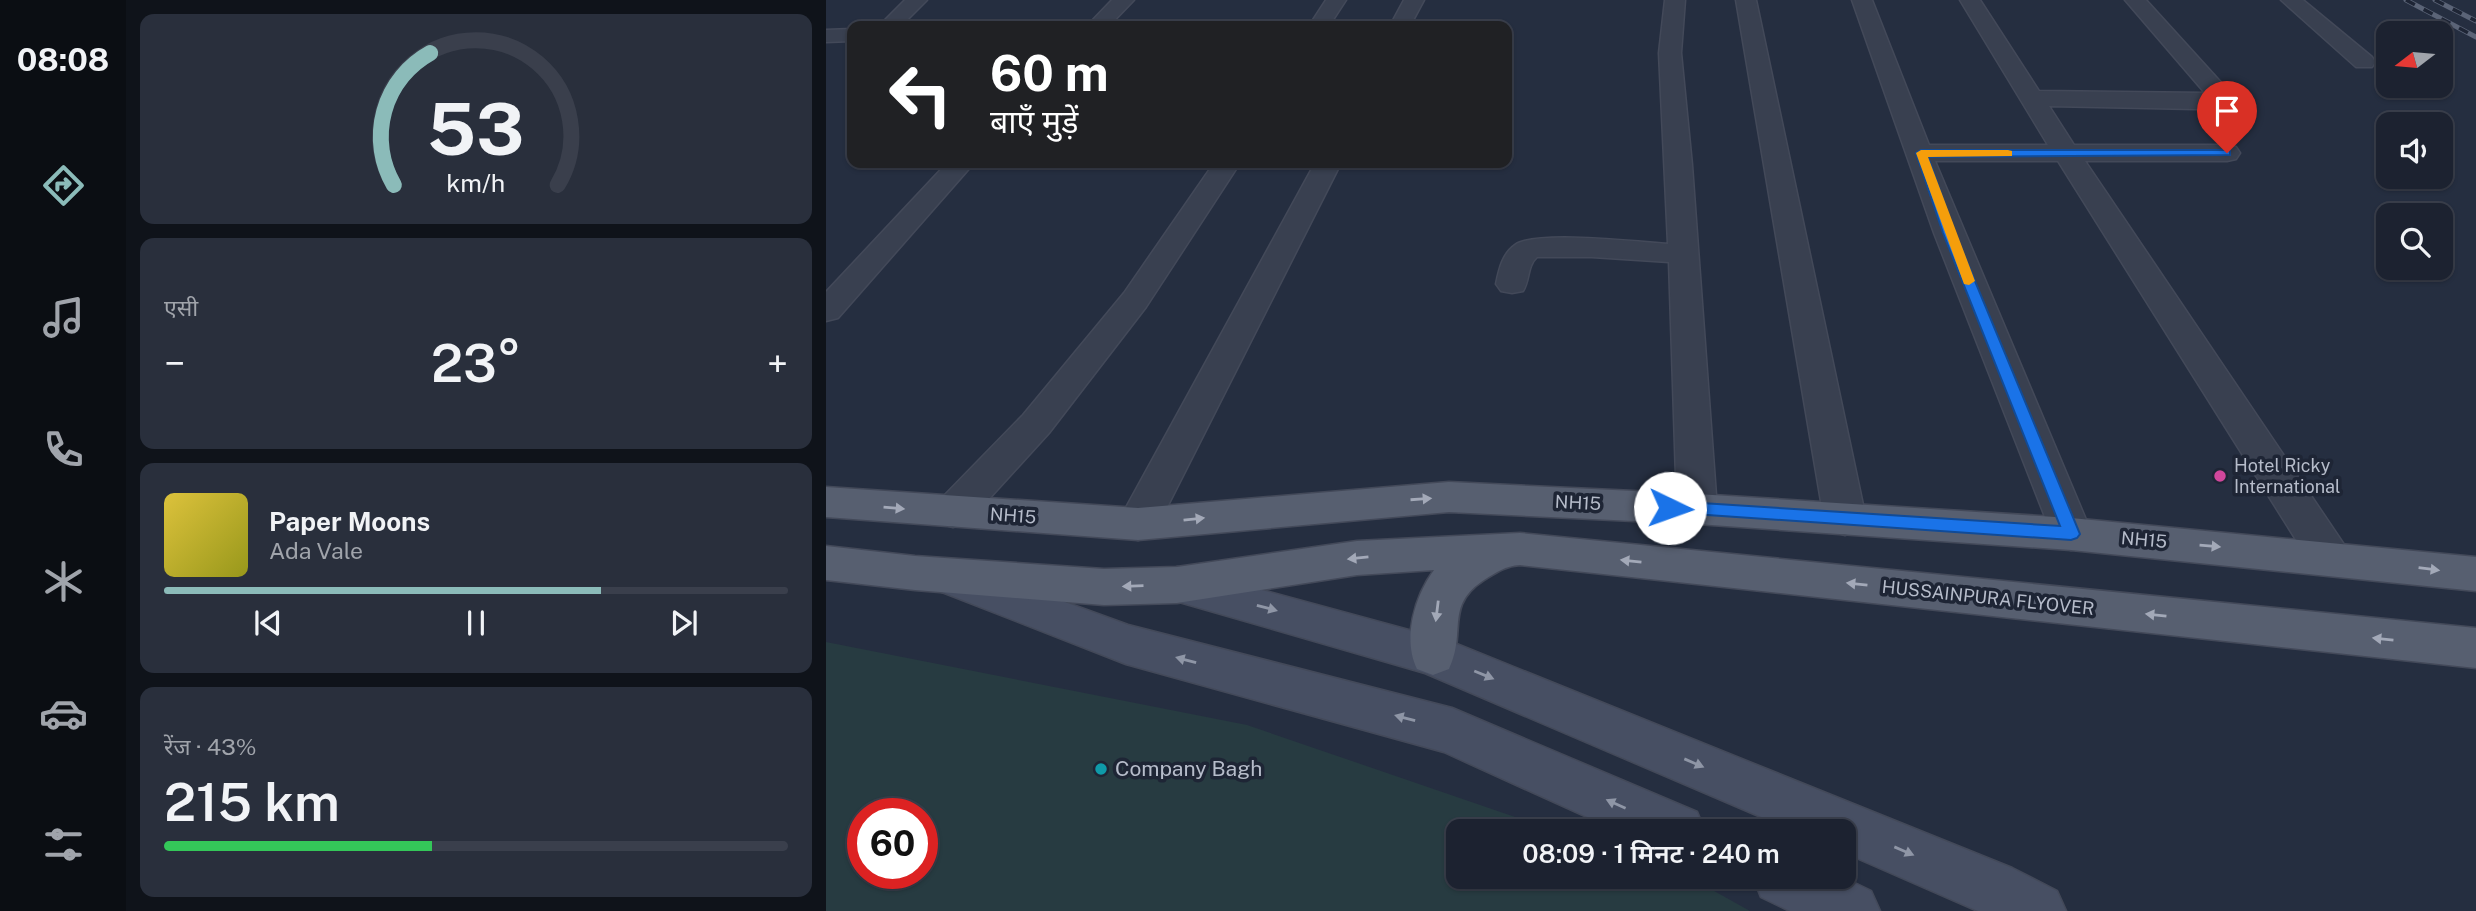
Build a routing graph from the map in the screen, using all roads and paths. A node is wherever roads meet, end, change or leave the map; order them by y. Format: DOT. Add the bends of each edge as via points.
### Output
graph roads {
  1 [pos="916,0"];
  2 [pos="1124,0"];
  3 [pos="1336,0"];
  4 [pos="1414,0"];
  5 [pos="1675,0"];
  6 [pos="1746,0"];
  7 [pos="1862,0"];
  8 [pos="1970,0"];
  9 [pos="2135,0"];
  10 [pos="2291,0"];
  11 [pos="894,21"];
  12 [pos="1102,21"];
  13 [pos="1322,21"];
  14 [pos="1403,21"];
  15 [pos="847,35"];
  16 [pos="826,36"];
  17 [pos="2364,62"];
  18 [pos="2034,98"];
  19 [pos="1921,153"];
  20 [pos="2227,153"];
  21 [pos="2067,154"];
  22 [pos="956,168"];
  23 [pos="1224,168"];
  24 [pos="1325,168"];
  25 [pos="1683,254"];
  26 [pos="1512,284"];
  27 [pos="826,311"];
  28 [pos="826,502"];
  29 [pos="1697,509"];
  30 [pos="953,512"];
  31 [pos="1845,519"];
  32 [pos="1138,524"];
  33 [pos="2071,534"];
  34 [pos="1500,549"];
  35 [pos="2330,558"];
  36 [pos="826,563"];
  37 [pos="940,574"];
  38 [pos="2476,575"];
  39 [pos="1177,585"];
  40 [pos="2463,647"];
  41 [pos="1433,655"];
  42 [pos="1651,819"];
  43 [pos="1806,889"];
  44 [pos="1851,911"];
  45 [pos="2037,911"];
  1 -- 11 [label="street"];
  2 -- 12 [label="street"];
  3 -- 13 [label="street"];
  4 -- 14 [label="street"];
  5 -- 25 [label="street" via="1670,53"];
  6 -- 31 [label="street"];
  7 -- 19 [label="street"];
  8 -- 18 [label="street"];
  9 -- 18 [label="street" via="2218,93 2217,98 2196,102"];
  10 -- 17 [label="street"];
  15 -- 16 [label="street"];
  18 -- 21 [label="street"];
  19 -- 21 [label="street"];
  19 -- 33 [label="street"];
  20 -- 21 [label="street"];
  21 -- 35 [label="street"];
  22 -- 27 [label="street"];
  23 -- 30 [label="street" via="1135,300 1036,424"];
  24 -- 32 [label="street"];
  25 -- 26 [label="street" via="1531,247 1517,261"];
  25 -- 29 [label="street"];
  28 -- 30 [label="main road, NH15, one-way"];
  29 -- 31 [label="main road, NH15"];
  32 -- 29 [label="main road, NH15, one-way" via="1449,497"];
  30 -- 32 [label="main road, NH15"];
  31 -- 33 [label="main road, NH15"];
  33 -- 35 [label="main road, NH15, one-way"];
  34 -- 39 [label="main road, one-way" via="1357,558"];
  40 -- 34 [label="main road, HUSSAINPURA FLYOVER, one-way"];
  34 -- 41 [label="main road, one-way" via="1453,578 1438,598"];
  35 -- 38 [label="main road, one-way"];
  36 -- 37 [label="main road"];
  39 -- 37 [label="main road, one-way" via="1104,587"];
  42 -- 37 [label="main road, one-way" via="1452,731 1126,644"];
  39 -- 41 [label="main road, one-way"];
  41 -- 45 [label="main road, one-way" via="1993,888"];
  43 -- 44 [label="main road"];
}
